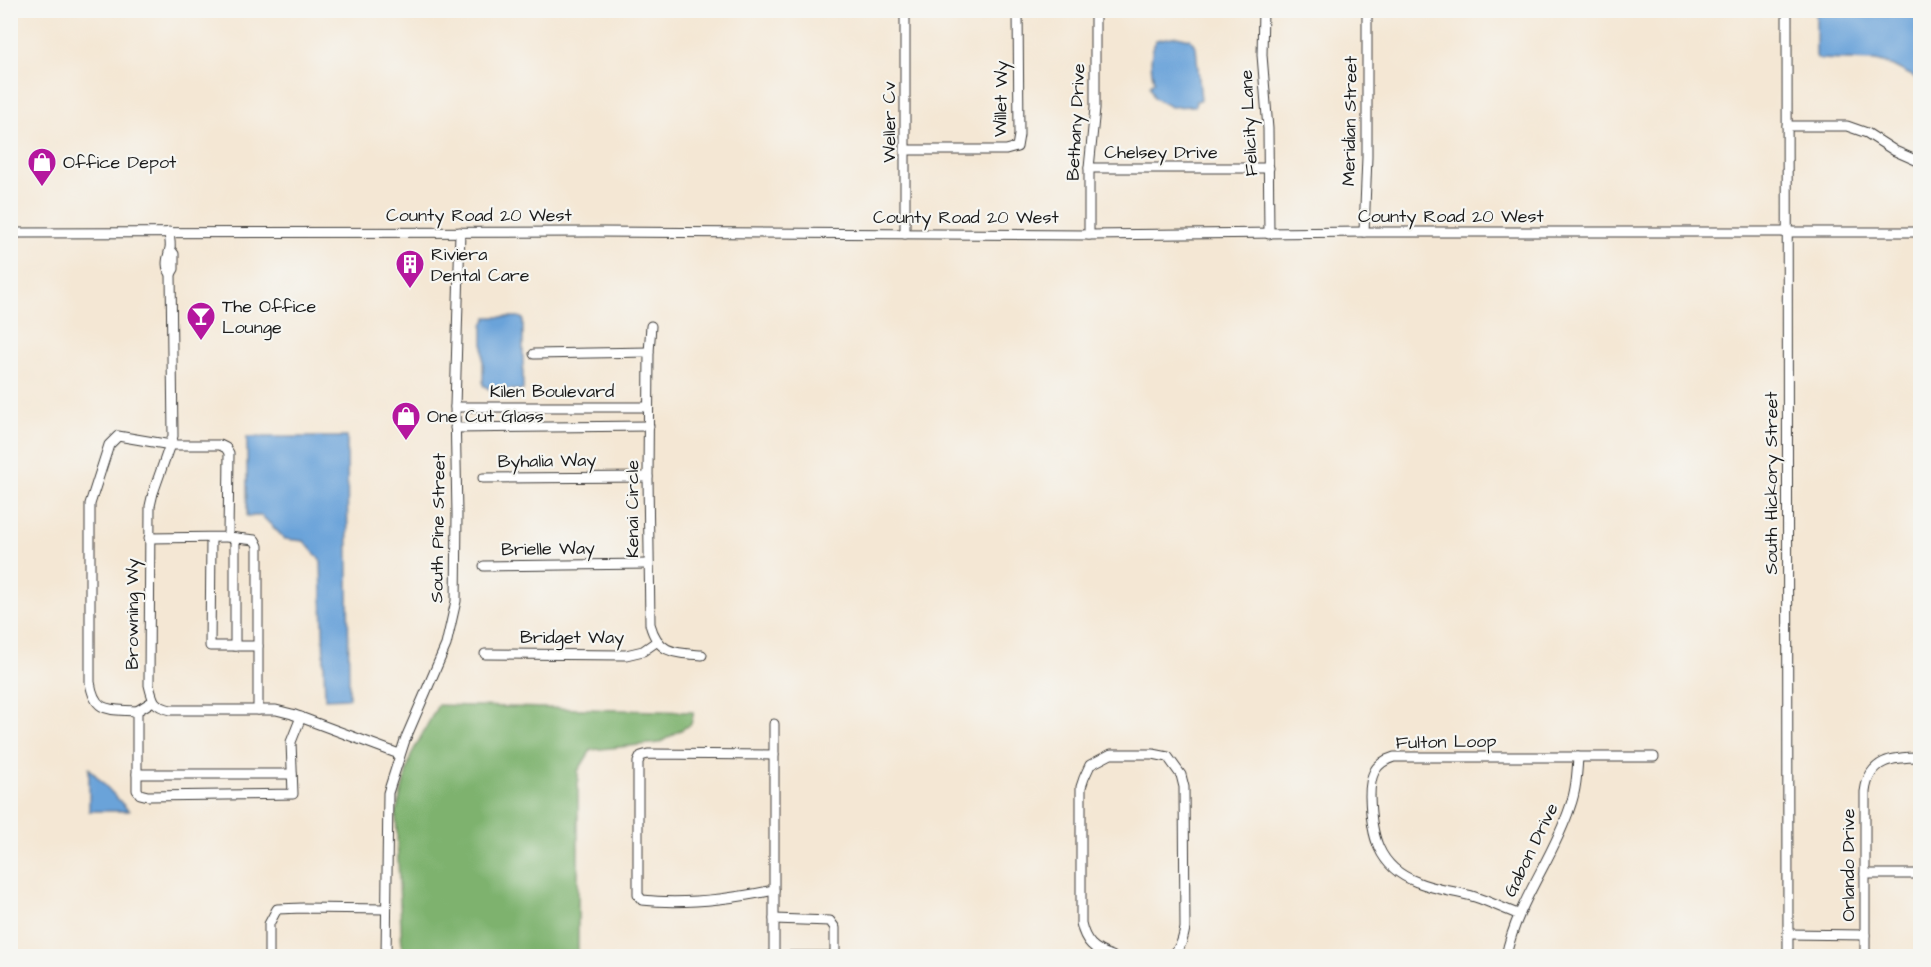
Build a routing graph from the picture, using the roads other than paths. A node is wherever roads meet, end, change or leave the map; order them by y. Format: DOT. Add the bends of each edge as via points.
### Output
graph roads {
  1 [pos="905,10"];
  2 [pos="1018,10"];
  3 [pos="1095,10"];
  4 [pos="1263,10"];
  5 [pos="1367,10"];
  6 [pos="1787,10"];
  7 [pos="1787,126"];
  8 [pos="905,150"];
  9 [pos="1920,162"];
  10 [pos="1089,168"];
  11 [pos="1269,168"];
  12 [pos="169,232"];
  13 [pos="460,232"];
  14 [pos="1364,232"];
  15 [pos="1787,232"];
  16 [pos="1920,232"];
  17 [pos="10,233"];
  18 [pos="905,234"];
  19 [pos="1269,234"];
  20 [pos="1089,235"];
  21 [pos="651,326"];
  22 [pos="649,352"];
  23 [pos="534,354"];
  24 [pos="648,407"];
  25 [pos="455,408"];
  26 [pos="554,408"];
  27 [pos="649,426"];
  28 [pos="553,427"];
  29 [pos="455,428"];
  30 [pos="171,445"];
  31 [pos="648,477"];
  32 [pos="483,478"];
  33 [pos="149,538"];
  34 [pos="232,538"];
  35 [pos="211,539"];
  36 [pos="649,564"];
  37 [pos="484,566"];
  38 [pos="656,642"];
  39 [pos="235,646"];
  40 [pos="258,646"];
  41 [pos="485,654"];
  42 [pos="702,655"];
  43 [pos="153,701"];
  44 [pos="258,710"];
  45 [pos="137,711"];
  46 [pos="301,717"];
  47 [pos="774,724"];
  48 [pos="399,754"];
  49 [pos="774,755"];
  50 [pos="1578,757"];
  51 [pos="1654,757"];
  52 [pos="1920,757"];
  53 [pos="137,774"];
  54 [pos="292,774"];
  55 [pos="1865,874"];
  56 [pos="1920,874"];
  57 [pos="774,890"];
  58 [pos="386,909"];
  59 [pos="1518,915"];
  60 [pos="774,919"];
  61 [pos="1788,934"];
  62 [pos="1865,934"];
  63 [pos="835,956"];
  64 [pos="269,957"];
  65 [pos="386,957"];
  66 [pos="775,957"];
  67 [pos="1112,957"];
  68 [pos="1172,957"];
  69 [pos="1506,957"];
  70 [pos="1788,957"];
  71 [pos="1865,957"];
  1 -- 8 [label="street, Weller Cv"];
  2 -- 8 [label="street, Willet Wy" via="1017,147"];
  3 -- 10 [label="street, Bethany Drive" via="1095,108"];
  4 -- 11 [label="street, Felicity Lane"];
  5 -- 14 [label="street, Meridian Street"];
  6 -- 7 [label="street, South Hickory Street"];
  7 -- 9 [label="street" via="1847,126"];
  7 -- 15 [label="street, South Hickory Street"];
  8 -- 18 [label="street, Weller Cv"];
  10 -- 11 [label="street, Chelsey Drive"];
  10 -- 20 [label="street, Bethany Drive"];
  11 -- 19 [label="street, Felicity Lane"];
  12 -- 13 [label="street, County Road 20 West"];
  12 -- 17 [label="street, County Road 20 West"];
  12 -- 30 [label="street, Browning Wy"];
  13 -- 18 [label="street, County Road 20 West"];
  13 -- 25 [label="street, South Pine Street"];
  14 -- 15 [label="street, County Road 20 West"];
  14 -- 19 [label="street, County Road 20 West"];
  15 -- 16 [label="street, County Road 20 West"];
  15 -- 61 [label="street, South Hickory Street"];
  18 -- 20 [label="street, County Road 20 West"];
  19 -- 20 [label="street, County Road 20 West"];
  21 -- 22 [label="street, Kenai Circle"];
  22 -- 23 [label="street"];
  22 -- 24 [label="street, Kenai Circle"];
  24 -- 26 [label="street, Kilen Boulevard"];
  24 -- 27 [label="street, Kenai Circle"];
  25 -- 26 [label="street, Kilen Boulevard"];
  25 -- 29 [label="street, South Pine Street"];
  26 -- 28 [label="street"];
  27 -- 28 [label="street, Kilen Boulevard"];
  27 -- 31 [label="street, Kenai Circle"];
  28 -- 29 [label="street, Kilen Boulevard"];
  29 -- 48 [label="street, South Pine Street" via="456,601 446,645"];
  30 -- 33 [label="street, Browning Wy" via="153,493"];
  30 -- 34 [label="street" via="220,445 229,453"];
  30 -- 45 [label="street" via="118,436 112,440 90,504 92,696 97,705 108,709"];
  31 -- 32 [label="street, Byhalia Way"];
  31 -- 36 [label="street, Kenai Circle"];
  33 -- 35 [label="street"];
  33 -- 43 [label="street, Browning Wy" via="149,686"];
  34 -- 35 [label="street"];
  34 -- 39 [label="street"];
  34 -- 40 [label="street" via="255,540 258,546"];
  35 -- 39 [label="street" via="210,646"];
  36 -- 37 [label="street, Brielle Way"];
  36 -- 38 [label="street, Kenai Circle" via="650,624"];
  38 -- 41 [label="street, Bridget Way" via="643,651 626,655"];
  38 -- 42 [label="street" via="677,654"];
  39 -- 40 [label="street"];
  40 -- 44 [label="street"];
  43 -- 44 [label="street" via="171,710"];
  43 -- 45 [label="street"];
  44 -- 46 [label="street"];
  45 -- 53 [label="street"];
  46 -- 48 [label="street"];
  46 -- 54 [label="street" via="291,742"];
  47 -- 49 [label="street"];
  48 -- 58 [label="street, South Pine Street" via="388,801"];
  49 -- 57 [label="street"];
  49 -- 57 [label="street" via="641,756 638,895 642,900 686,901"];
  50 -- 51 [label="street, Fulton Loop"];
  50 -- 59 [label="street, Gabon Drive" via="1574,793 1565,820"];
  50 -- 59 [label="street, Fulton Loop" via="1394,757 1372,773 1373,836 1388,862 1418,883 1475,897"];
  52 -- 55 [label="street, Orlando Drive" via="1887,760 1875,768 1868,780"];
  53 -- 54 [label="street"];
  53 -- 54 [label="street" via="137,790 148,796 293,794"];
  55 -- 56 [label="street"];
  55 -- 62 [label="street, Orlando Drive"];
  57 -- 60 [label="street"];
  58 -- 64 [label="street" via="277,909 270,924"];
  58 -- 65 [label="street, South Pine Street"];
  59 -- 69 [label="street, Gabon Drive"];
  60 -- 63 [label="street" via="830,921 835,928"];
  60 -- 66 [label="street"];
  61 -- 62 [label="street, Orlando Drive"];
  61 -- 70 [label="street, South Hickory Street"];
  62 -- 71 [label="street"];
  63 -- 66 [label="street"];
  67 -- 68 [label="street" via="1090,946 1081,923 1081,787 1088,762 1111,754 1168,757 1177,762 1181,775 1185,928 1183,942"];
}
